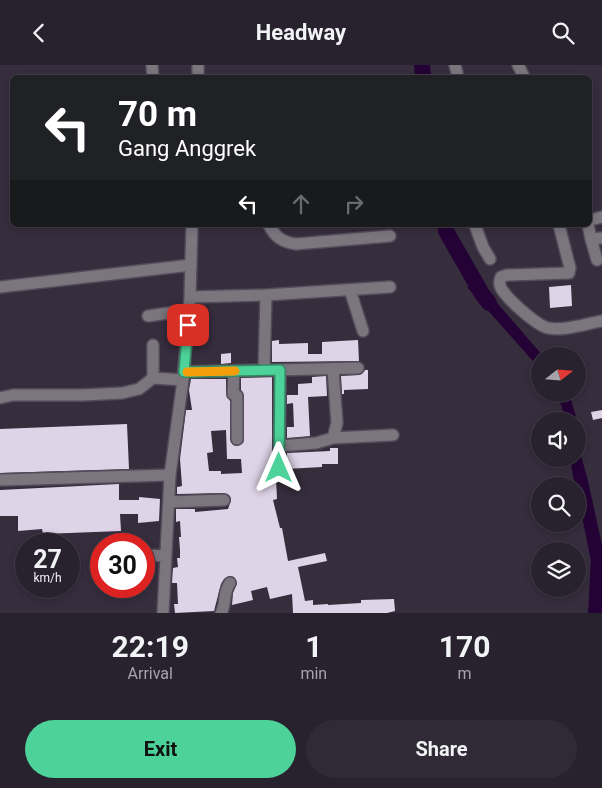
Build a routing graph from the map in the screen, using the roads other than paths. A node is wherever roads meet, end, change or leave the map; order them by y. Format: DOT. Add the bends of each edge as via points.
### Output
graph roads {
  1 [pos="192,227"];
  2 [pos="270,227"];
  3 [pos="476,227"];
  4 [pos="560,227"];
  5 [pos="589,227"];
  6 [pos="390,236"];
  7 [pos="596,239"];
  8 [pos="490,259"];
  9 [pos="597,260"];
  10 [pos="191,265"];
  11 [pos="0,287"];
  12 [pos="390,287"];
  13 [pos="350,290"];
  14 [pos="266,295"];
  15 [pos="190,297"];
  16 [pos="189,310"];
  17 [pos="148,316"];
  18 [pos="602,321"];
  19 [pos="363,331"];
  20 [pos="153,345"];
  21 [pos="358,368"];
  22 [pos="333,369"];
  23 [pos="264,370"];
  24 [pos="280,370"];
  25 [pos="234,371"];
  26 [pos="183,376"];
  27 [pos="153,378"];
  28 [pos="0,398"];
  29 [pos="393,435"];
  30 [pos="333,438"];
  31 [pos="237,439"];
  32 [pos="280,446"];
  33 [pos="279,468"];
  34 [pos="170,475"];
  35 [pos="0,479"];
  36 [pos="224,500"];
  37 [pos="169,501"];
  38 [pos="155,556"];
  39 [pos="166,556"];
  40 [pos="230,583"];
  41 [pos="163,613"];
  42 [pos="221,613"];
  1 -- 10 [label="street"];
  2 -- 6 [label="street" via="278,238 296,244"];
  3 -- 8 [label="street"];
  4 -- 18 [label="street" via="569,273 507,275 501,277 500,286 544,327 564,328"];
  5 -- 7 [label="street"];
  7 -- 9 [label="street"];
  10 -- 11 [label="street"];
  10 -- 15 [label="street"];
  12 -- 13 [label="street"];
  13 -- 14 [label="street"];
  13 -- 19 [label="street"];
  14 -- 15 [label="street"];
  14 -- 23 [label="street"];
  15 -- 16 [label="street"];
  16 -- 17 [label="street"];
  16 -- 26 [label="street"];
  20 -- 27 [label="street"];
  21 -- 22 [label="street"];
  22 -- 24 [label="street"];
  22 -- 30 [label="street" via="337,423"];
  23 -- 24 [label="street"];
  23 -- 25 [label="street"];
  24 -- 32 [label="street"];
  25 -- 26 [label="street"];
  25 -- 31 [label="street"];
  26 -- 27 [label="street"];
  26 -- 34 [label="street"];
  27 -- 28 [label="street" via="139,389 122,393"];
  29 -- 30 [label="street"];
  30 -- 32 [label="street"];
  32 -- 33 [label="street"];
  34 -- 35 [label="street"];
  34 -- 37 [label="street"];
  36 -- 37 [label="street"];
  37 -- 39 [label="street"];
  38 -- 39 [label="street"];
  39 -- 41 [label="street"];
  40 -- 42 [label="street" via="224,592"];
}
